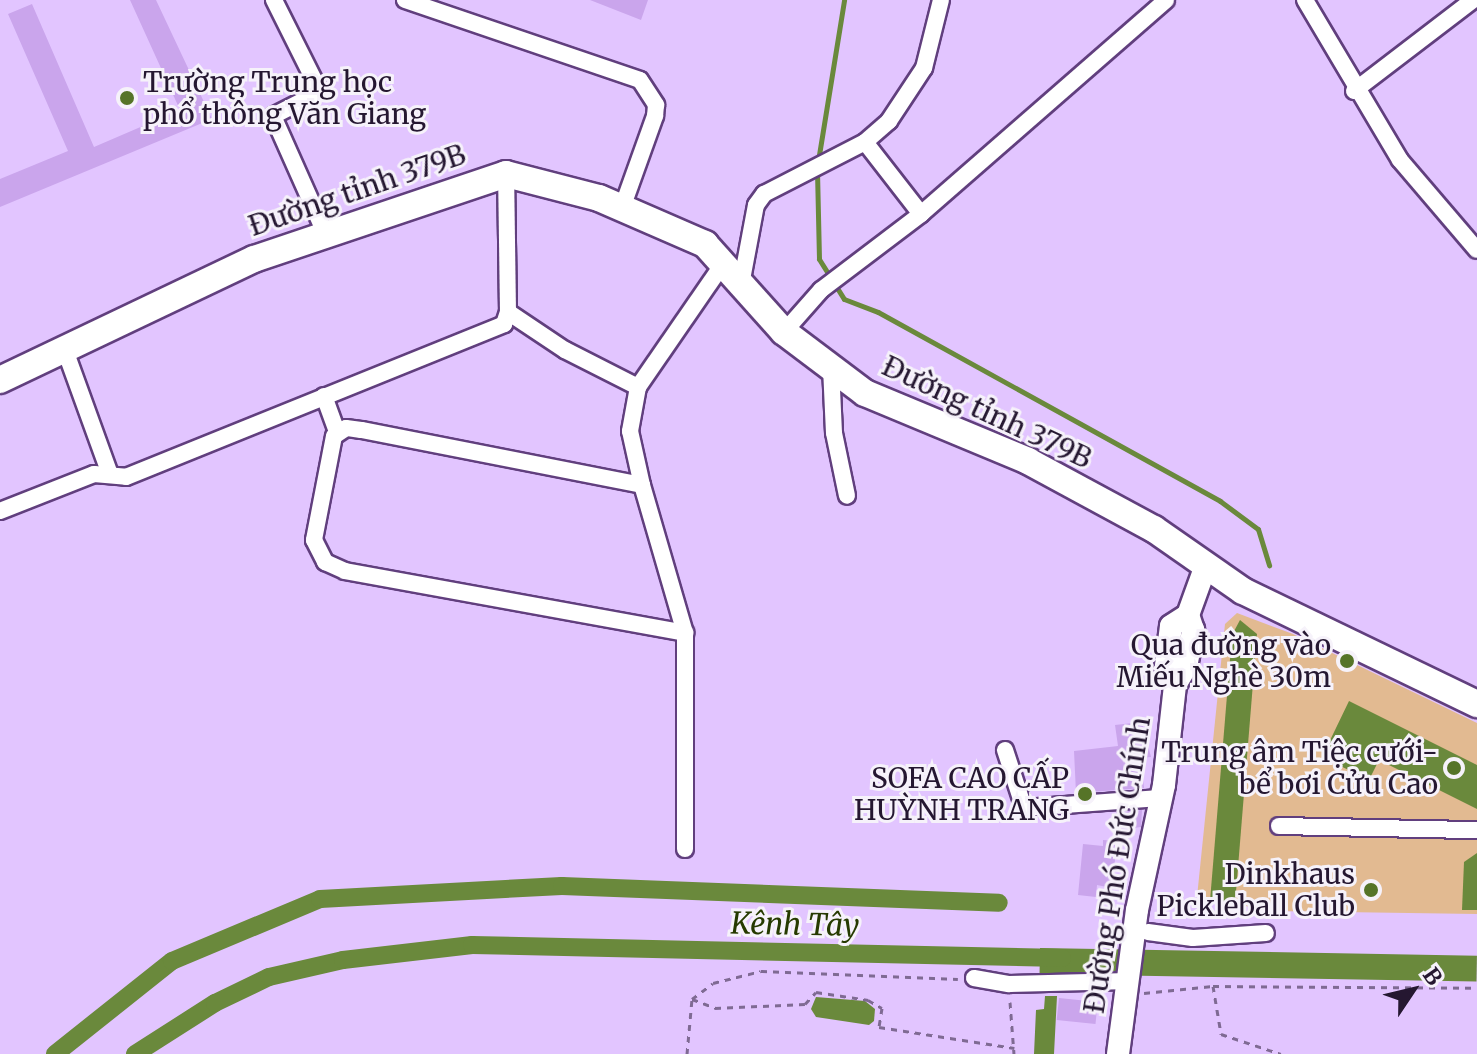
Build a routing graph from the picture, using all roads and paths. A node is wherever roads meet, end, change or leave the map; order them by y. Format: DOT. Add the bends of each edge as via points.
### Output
graph roads {
  1 [pos="405,0"];
  2 [pos="941,0"];
  3 [pos="1166,0"];
  4 [pos="1473,0"];
  5 [pos="275,1"];
  6 [pos="1308,1"];
  7 [pos="1354,91"];
  8 [pos="860,146"];
  9 [pos="506,174"];
  10 [pos="622,208"];
  11 [pos="921,214"];
  12 [pos="325,233"];
  13 [pos="1477,250"];
  14 [pos="723,264"];
  15 [pos="741,285"];
  16 [pos="508,312"];
  17 [pos="784,332"];
  18 [pos="65,350"];
  19 [pos="831,367"];
  20 [pos="0,380"];
  21 [pos="638,387"];
  22 [pos="324,396"];
  23 [pos="337,432"];
  24 [pos="110,474"];
  25 [pos="642,485"];
  26 [pos="847,496"];
  27 [pos="0,511"];
  28 [pos="1205,568"];
  29 [pos="685,633"];
  30 [pos="1477,704"];
  31 [pos="1005,750"];
  32 [pos="1160,798"];
  33 [pos="1279,826"];
  34 [pos="1477,830"];
  35 [pos="685,849"];
  36 [pos="1142,933"];
  37 [pos="1266,933"];
  38 [pos="974,978"];
  39 [pos="1009,984"];
  40 [pos="1213,986"];
  41 [pos="1128,987"];
  42 [pos="1477,988"];
  43 [pos="692,999"];
  44 [pos="1014,1051"];
  45 [pos="687,1054"];
  46 [pos="1118,1054"];
  47 [pos="1281,1054"];
  1 -- 10 [label="street" via="640,80 656,105 655,116"];
  2 -- 8 [label="street" via="924,68 889,121"];
  3 -- 11 [label="street"];
  4 -- 7 [label="street"];
  5 -- 12 [label="street" via="317,86 310,97 273,116"];
  6 -- 7 [label="street"];
  7 -- 13 [label="street" via="1400,160"];
  8 -- 11 [label="street"];
  8 -- 15 [label="street" via="764,194 756,205"];
  9 -- 10 [label="main road, Đường tỉnh 379B"];
  9 -- 12 [label="main road, Đường tỉnh 379B"];
  9 -- 16 [label="street"];
  10 -- 14 [label="main road, Đường tỉnh 379B" via="705,244"];
  11 -- 17 [label="street" via="821,290"];
  12 -- 18 [label="main road, Đường tỉnh 379B" via="254,259"];
  14 -- 15 [label="main road, Đường tỉnh 379B"];
  14 -- 21 [label="street"];
  15 -- 17 [label="main road, Đường tỉnh 379B"];
  16 -- 21 [label="street" via="565,350"];
  16 -- 22 [label="street" via="504,324"];
  17 -- 19 [label="main road, Đường tỉnh 379B"];
  18 -- 20 [label="main road, Đường tỉnh 379B"];
  18 -- 24 [label="street"];
  19 -- 26 [label="street" via="834,433"];
  19 -- 28 [label="main road, Đường tỉnh 379B" via="865,393 1028,461 1112,506 1154,529"];
  21 -- 25 [label="street" via="630,431"];
  22 -- 23 [label="street"];
  22 -- 24 [label="street" via="126,477"];
  23 -- 25 [label="street" via="361,430"];
  23 -- 29 [label="street" via="314,540 325,562 345,571"];
  24 -- 27 [label="street" via="94,474"];
  25 -- 29 [label="street"];
  28 -- 30 [label="main road, Đường tỉnh 379B"];
  28 -- 32 [label="main road, Đường Phó Đức Chính" via="1188,615 1171,626 1166,666 1175,685"];
  29 -- 35 [label="street"];
  31 -- 32 [label="street" via="1024,808"];
  32 -- 36 [label="main road, Đường Phó Đức Chính"];
  33 -- 34 [label="street"];
  36 -- 37 [label="street" via="1193,938"];
  36 -- 41 [label="main road, Đường Phó Đức Chính"];
  38 -- 39 [label="street"];
  38 -- 43 [label="path" via="761,971 713,983"];
  39 -- 41 [label="street"];
  39 -- 44 [label="path"];
  40 -- 41 [label="path" via="1156,995"];
  40 -- 42 [label="path"];
  40 -- 47 [label="path" via="1221,1034"];
  41 -- 46 [label="main road, Đường Phó Đức Chính"];
  43 -- 44 [label="path" via="715,1008 805,1004 816,992 868,1000 882,1008 879,1027"];
  43 -- 45 [label="path"];
}
